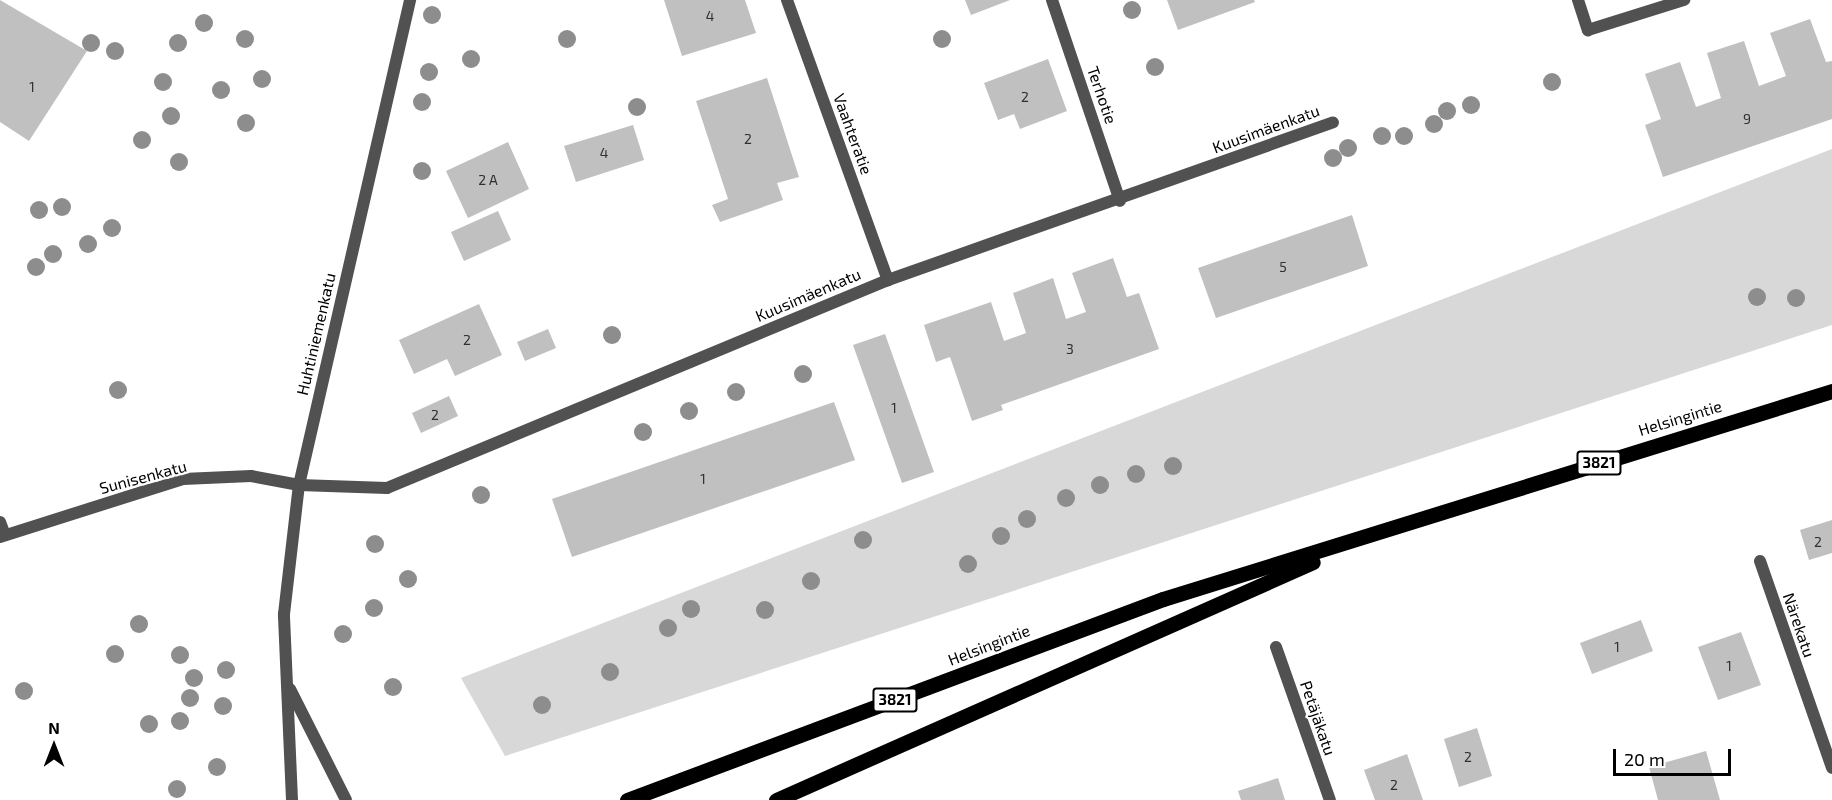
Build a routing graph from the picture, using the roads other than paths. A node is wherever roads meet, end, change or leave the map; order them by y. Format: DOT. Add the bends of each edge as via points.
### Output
graph roads {
  1 [pos="410,0"];
  2 [pos="787,0"];
  3 [pos="1052,0"];
  4 [pos="1578,0"];
  5 [pos="1684,0"];
  6 [pos="1333,122"];
  7 [pos="1120,201"];
  8 [pos="888,280"];
  9 [pos="1832,390"];
  10 [pos="299,485"];
  11 [pos="0,522"];
  12 [pos="2,536"];
  13 [pos="1368,538"];
  14 [pos="1760,561"];
  15 [pos="1276,647"];
  16 [pos="287,679"];
  17 [pos="1832,768"];
  18 [pos="292,800"];
  19 [pos="346,800"];
  20 [pos="627,800"];
  21 [pos="776,800"];
  22 [pos="1330,800"];
  1 -- 10 [label="street, Huhtiniemenkatu"];
  2 -- 8 [label="street, Vaahteratie"];
  3 -- 7 [label="street, Terhotie"];
  4 -- 5 [label="street" via="1588,30"];
  6 -- 7 [label="street, Kuusimäenkatu"];
  7 -- 8 [label="street, Kuusimäenkatu"];
  8 -- 10 [label="street, Kuusimäenkatu" via="387,488"];
  9 -- 13 [label="main road, Helsingintie / 3821"];
  10 -- 12 [label="street, Sunisenkatu" via="251,476 183,480"];
  10 -- 16 [label="street, Huhtiniemenkatu" via="284,614"];
  11 -- 12 [label="street"];
  13 -- 20 [label="main road, Helsingintie / 3821" via="1163,599"];
  13 -- 21 [label="main road, Helsingintie / 3821"];
  14 -- 17 [label="street, Närekatu"];
  15 -- 22 [label="street, Petäjäkatu"];
  16 -- 18 [label="street, Huhtiniemenkatu"];
  16 -- 19 [label="street, Huhtiniemenkatu"];
}
